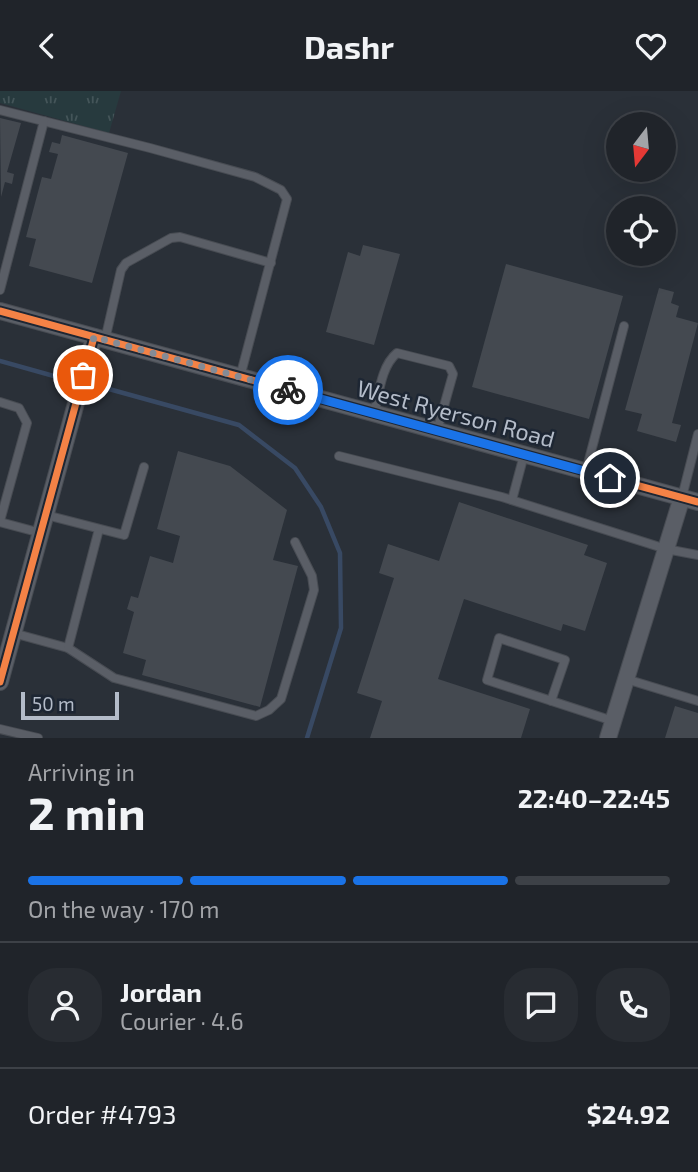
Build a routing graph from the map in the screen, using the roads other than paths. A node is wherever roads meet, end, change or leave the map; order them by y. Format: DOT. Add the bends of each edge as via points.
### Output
graph roads {
  1 [pos="0,110"];
  2 [pos="44,121"];
  3 [pos="271,263"];
  4 [pos="2,270"];
  5 [pos="0,290"];
  6 [pos="0,311"];
  7 [pos="624,325"];
  8 [pos="99,338"];
  9 [pos="240,377"];
  10 [pos="0,402"];
  11 [pos="374,414"];
  12 [pos="437,431"];
  13 [pos="698,434"];
  14 [pos="524,455"];
  15 [pos="339,456"];
  16 [pos="144,467"];
  17 [pos="586,471"];
  18 [pos="681,497"];
  19 [pos="512,501"];
  20 [pos="698,502"];
  21 [pos="45,515"];
  22 [pos="0,522"];
  23 [pos="99,529"];
  24 [pos="41,533"];
  25 [pos="295,542"];
  26 [pos="666,549"];
  27 [pos="698,555"];
  28 [pos="13,633"];
  29 [pos="68,648"];
  30 [pos="626,679"];
  31 [pos="0,682"];
  32 [pos="551,701"];
  33 [pos="698,701"];
  34 [pos="613,721"];
  35 [pos="0,729"];
  36 [pos="38,738"];
  37 [pos="608,738"];
  1 -- 2 [label="lane"];
  2 -- 3 [label="lane" via="243,174 281,190 287,199"];
  2 -- 4 [label="lane"];
  3 -- 8 [label="lane" via="171,238 130,260 121,270"];
  3 -- 9 [label="lane"];
  4 -- 5 [label="lane"];
  6 -- 8 [label="street, West Ryerson Road"];
  7 -- 17 [label="lane"];
  8 -- 9 [label="street, West Ryerson Road"];
  8 -- 21 [label="street"];
  9 -- 11 [label="street, West Ryerson Road"];
  10 -- 22 [label="lane" via="19,408 27,423"];
  11 -- 12 [label="street, West Ryerson Road"];
  11 -- 12 [label="lane" via="386,368 397,353 449,366 453,374"];
  12 -- 14 [label="street, West Ryerson Road"];
  13 -- 18 [label="lane"];
  14 -- 17 [label="street, West Ryerson Road"];
  14 -- 19 [label="lane"];
  15 -- 19 [label="lane"];
  16 -- 23 [label="lane" via="124,535"];
  17 -- 18 [label="street, West Ryerson Road"];
  18 -- 20 [label="street, West Ryerson Road"];
  18 -- 26 [label="street"];
  19 -- 26 [label="lane"];
  21 -- 23 [label="lane"];
  21 -- 24 [label="street"];
  22 -- 24 [label="lane"];
  23 -- 29 [label="lane"];
  24 -- 28 [label="street"];
  25 -- 29 [label="lane" via="314,590 281,699 269,710 256,716 114,678"];
  26 -- 27 [label="lane"];
  26 -- 30 [label="street"];
  28 -- 29 [label="lane"];
  28 -- 31 [label="street"];
  30 -- 33 [label="lane"];
  30 -- 34 [label="street"];
  32 -- 32 [label="lane" via="488,680 499,638 565,660"];
  32 -- 34 [label="lane"];
  34 -- 37 [label="street"];
  35 -- 36 [label="lane"];
}
